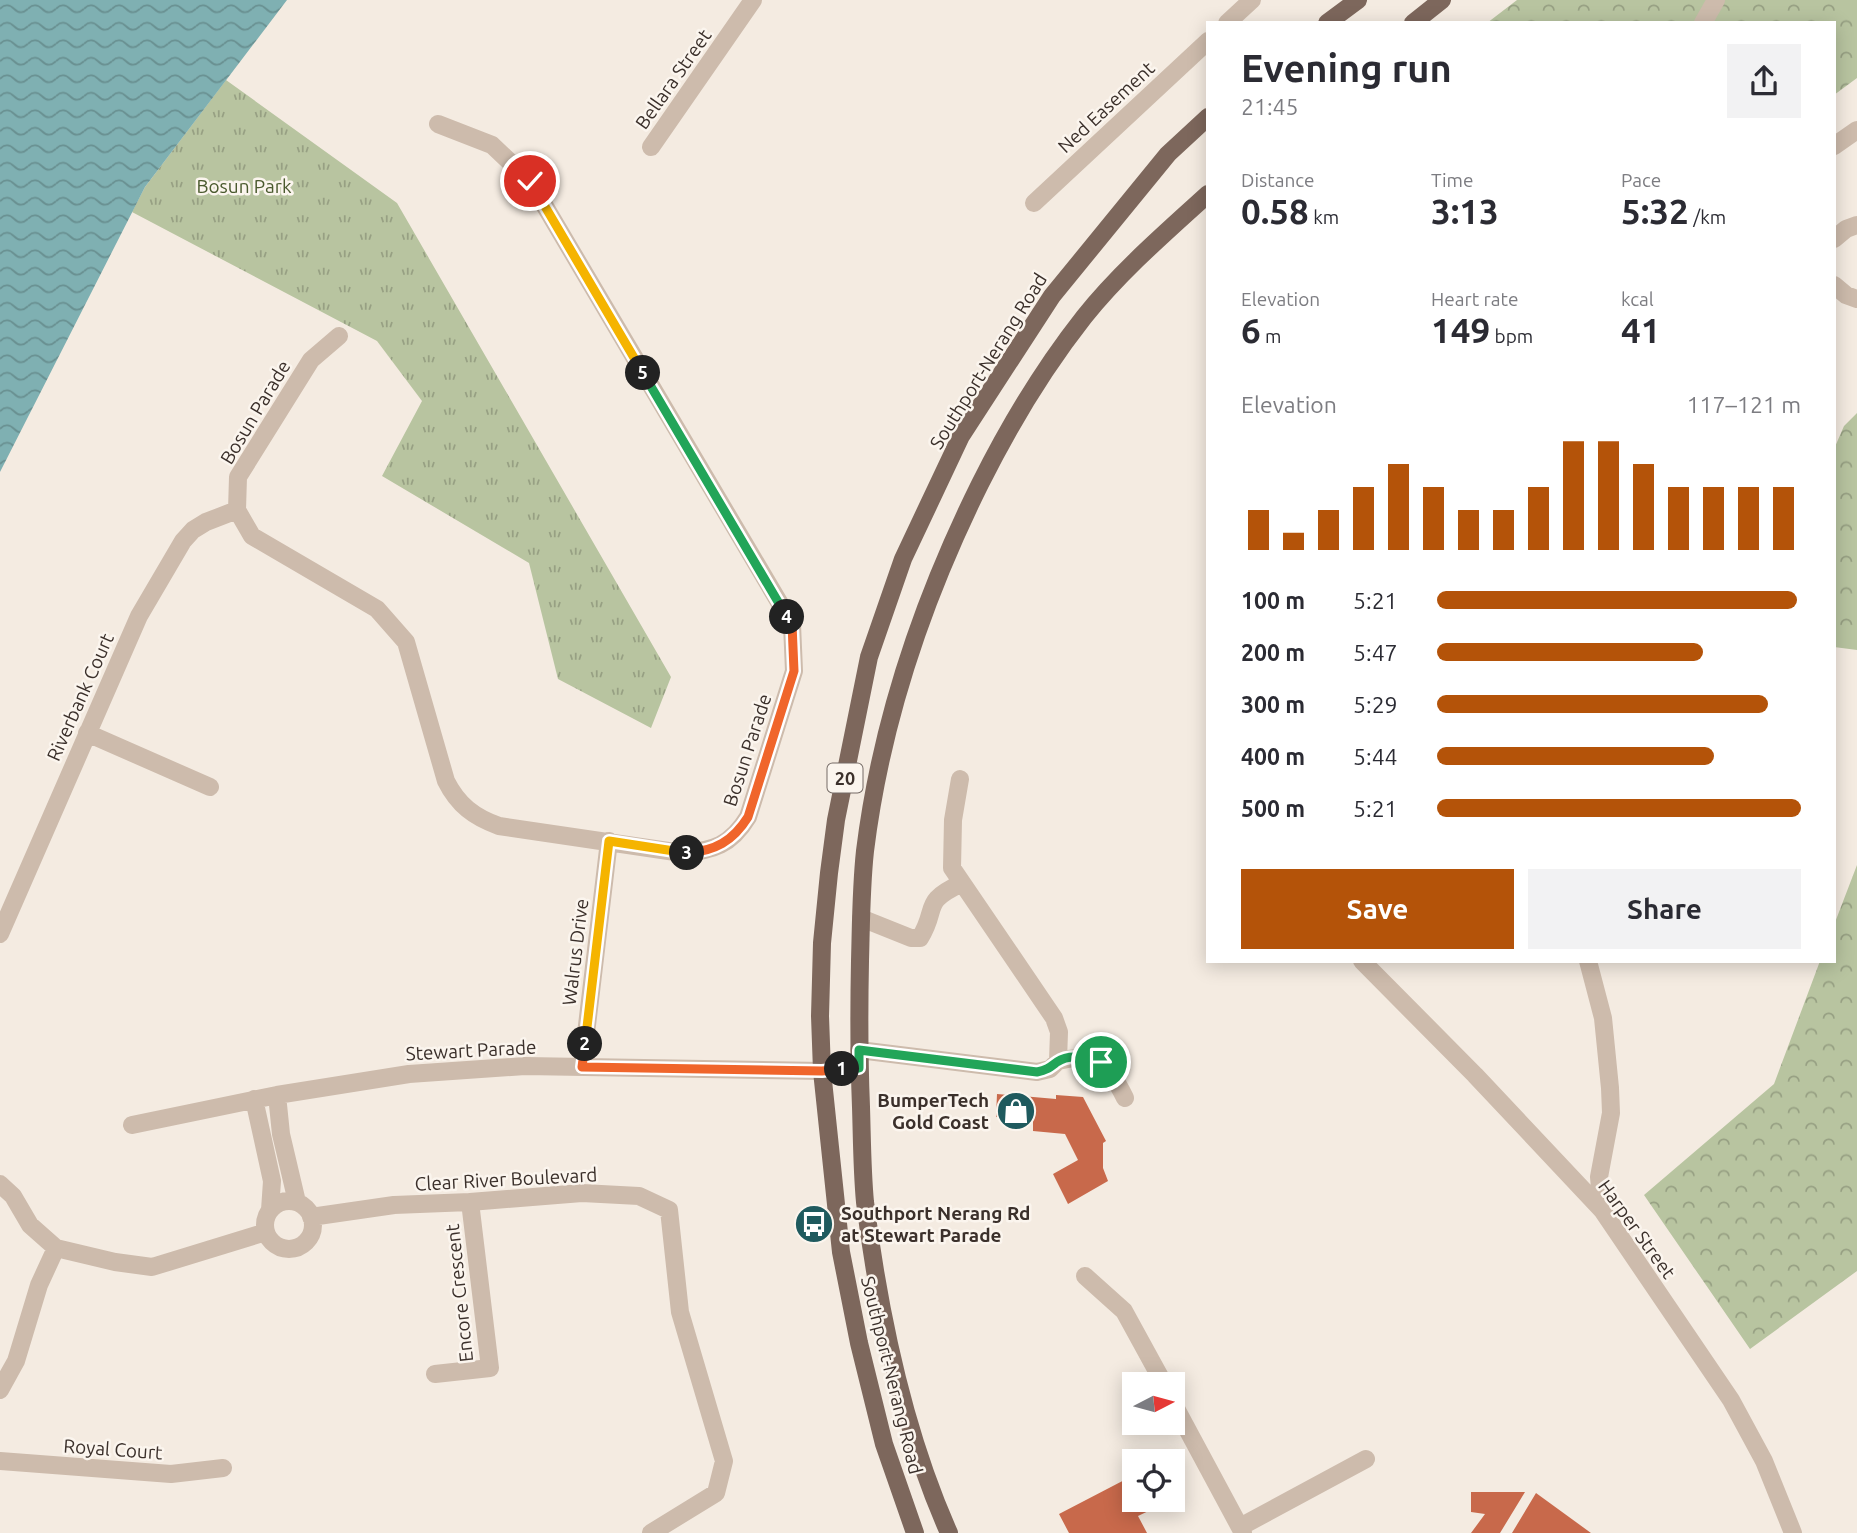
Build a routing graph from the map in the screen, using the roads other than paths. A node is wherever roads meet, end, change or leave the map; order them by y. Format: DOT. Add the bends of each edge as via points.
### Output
graph roads {
  1 [pos="753,0"];
  2 [pos="1252,0"];
  3 [pos="1358,0"];
  4 [pos="1442,0"];
  5 [pos="1716,0"];
  6 [pos="1229,21"];
  7 [pos="1330,21"];
  8 [pos="1416,21"];
  9 [pos="1704,21"];
  10 [pos="1206,43"];
  11 [pos="1206,119"];
  12 [pos="438,124"];
  13 [pos="1857,130"];
  14 [pos="1836,145"];
  15 [pos="650,147"];
  16 [pos="1206,196"];
  17 [pos="1034,203"];
  18 [pos="1857,225"];
  19 [pos="1836,237"];
  20 [pos="1836,287"];
  21 [pos="1857,299"];
  22 [pos="339,336"];
  23 [pos="237,510"];
  24 [pos="87,733"];
  25 [pos="960,779"];
  26 [pos="210,787"];
  27 [pos="609,841"];
  28 [pos="962,883"];
  29 [pos="861,918"];
  30 [pos="0,934"];
  31 [pos="1364,963"];
  32 [pos="1589,963"];
  33 [pos="859,1059"];
  34 [pos="1058,1061"];
  35 [pos="582,1067"];
  36 [pos="822,1071"];
  37 [pos="278,1095"];
  38 [pos="1125,1098"];
  39 [pos="254,1099"];
  40 [pos="132,1125"];
  41 [pos="0,1184"];
  42 [pos="297,1202"];
  43 [pos="470,1202"];
  44 [pos="270,1210"];
  45 [pos="1602,1210"];
  46 [pos="312,1217"];
  47 [pos="266,1232"];
  48 [pos="56,1248"];
  49 [pos="1085,1276"];
  50 [pos="1157,1372"];
  51 [pos="436,1374"];
  52 [pos="0,1390"];
  53 [pos="1185,1425"];
  54 [pos="1366,1459"];
  55 [pos="0,1461"];
  56 [pos="223,1468"];
  57 [pos="1242,1530"];
  58 [pos="651,1533"];
  59 [pos="915,1533"];
  60 [pos="949,1533"];
  61 [pos="1793,1533"];
  1 -- 15 [label="street, Bellara Street"];
  2 -- 6 [label="street"];
  3 -- 7 [label="main road"];
  4 -- 8 [label="main road"];
  5 -- 9 [label="street"];
  10 -- 17 [label="street, Ned Easement"];
  11 -- 36 [label="main road, Southport-Nerang Road / 20" via="1168,154 1052,296 961,436 903,559 869,657 836,820 822,943"];
  12 -- 27 [label="street, Bosun Parade" via="492,145 530,181 792,624 794,671 748,817 739,831 721,845 698,852"];
  13 -- 14 [label="street"];
  16 -- 29 [label="main road, Southport-Nerang Road / 20" via="1082,319 1008,428 954,536 900,678 882,750 865,855"];
  18 -- 19 [label="street"];
  20 -- 21 [label="street"];
  22 -- 23 [label="street, Bosun Parade" via="311,360 238,477"];
  23 -- 24 [label="street, Riverbank Court" via="206,522 183,541 139,616"];
  23 -- 27 [label="street, Bosun Parade" via="252,536 377,609 406,642 446,781 462,806 499,826"];
  24 -- 26 [label="street"];
  24 -- 30 [label="street, Riverbank Court"];
  25 -- 28 [label="street" via="951,868"];
  27 -- 35 [label="street, Walrus Drive"];
  28 -- 29 [label="street" via="944,891 931,905 920,937 911,938"];
  28 -- 34 [label="street" via="1054,1018 1059,1032"];
  29 -- 33 [label="main road, Southport-Nerang Road / 20"];
  31 -- 45 [label="street, Harper Street"];
  32 -- 45 [label="street" via="1603,1018 1611,1113 1599,1177"];
  33 -- 34 [label="street, Stewart Parade" via="1037,1072"];
  33 -- 36 [label="street, Stewart Parade"];
  33 -- 60 [label="main road, Southport-Nerang Road / 20" via="865,1198 877,1284 912,1429"];
  34 -- 38 [label="street, Stewart Parade" via="1078,1056 1101,1062"];
  35 -- 36 [label="street, Stewart Parade"];
  35 -- 37 [label="street, Stewart Parade" via="409,1074"];
  36 -- 59 [label="main road, Southport-Nerang Road / 20" via="841,1252 859,1343 884,1444"];
  37 -- 39 [label="street, Stewart Parade"];
  37 -- 42 [label="street" via="281,1134"];
  39 -- 40 [label="street, Stewart Parade"];
  39 -- 44 [label="street" via="272,1181"];
  41 -- 48 [label="street" via="30,1225"];
  42 -- 44 [label="street" via="282,1202"];
  42 -- 46 [label="street"];
  43 -- 46 [label="street, Clear River Boulevard" via="394,1205"];
  43 -- 51 [label="street, Encore Crescent" via="490,1368"];
  43 -- 58 [label="street, Clear River Boulevard" via="582,1193 639,1196 669,1210 680,1312 724,1461 716,1493"];
  44 -- 47 [label="street"];
  45 -- 61 [label="street, Harper Street" via="1731,1400 1764,1461"];
  46 -- 47 [label="street" via="312,1232 296,1248 275,1244"];
  47 -- 48 [label="street" via="152,1267"];
  48 -- 52 [label="street" via="39,1285 16,1362"];
  49 -- 50 [label="street" via="1124,1311"];
  53 -- 57 [label="street"];
  54 -- 57 [label="street"];
  55 -- 56 [label="street, Royal Court" via="171,1474"];
}
